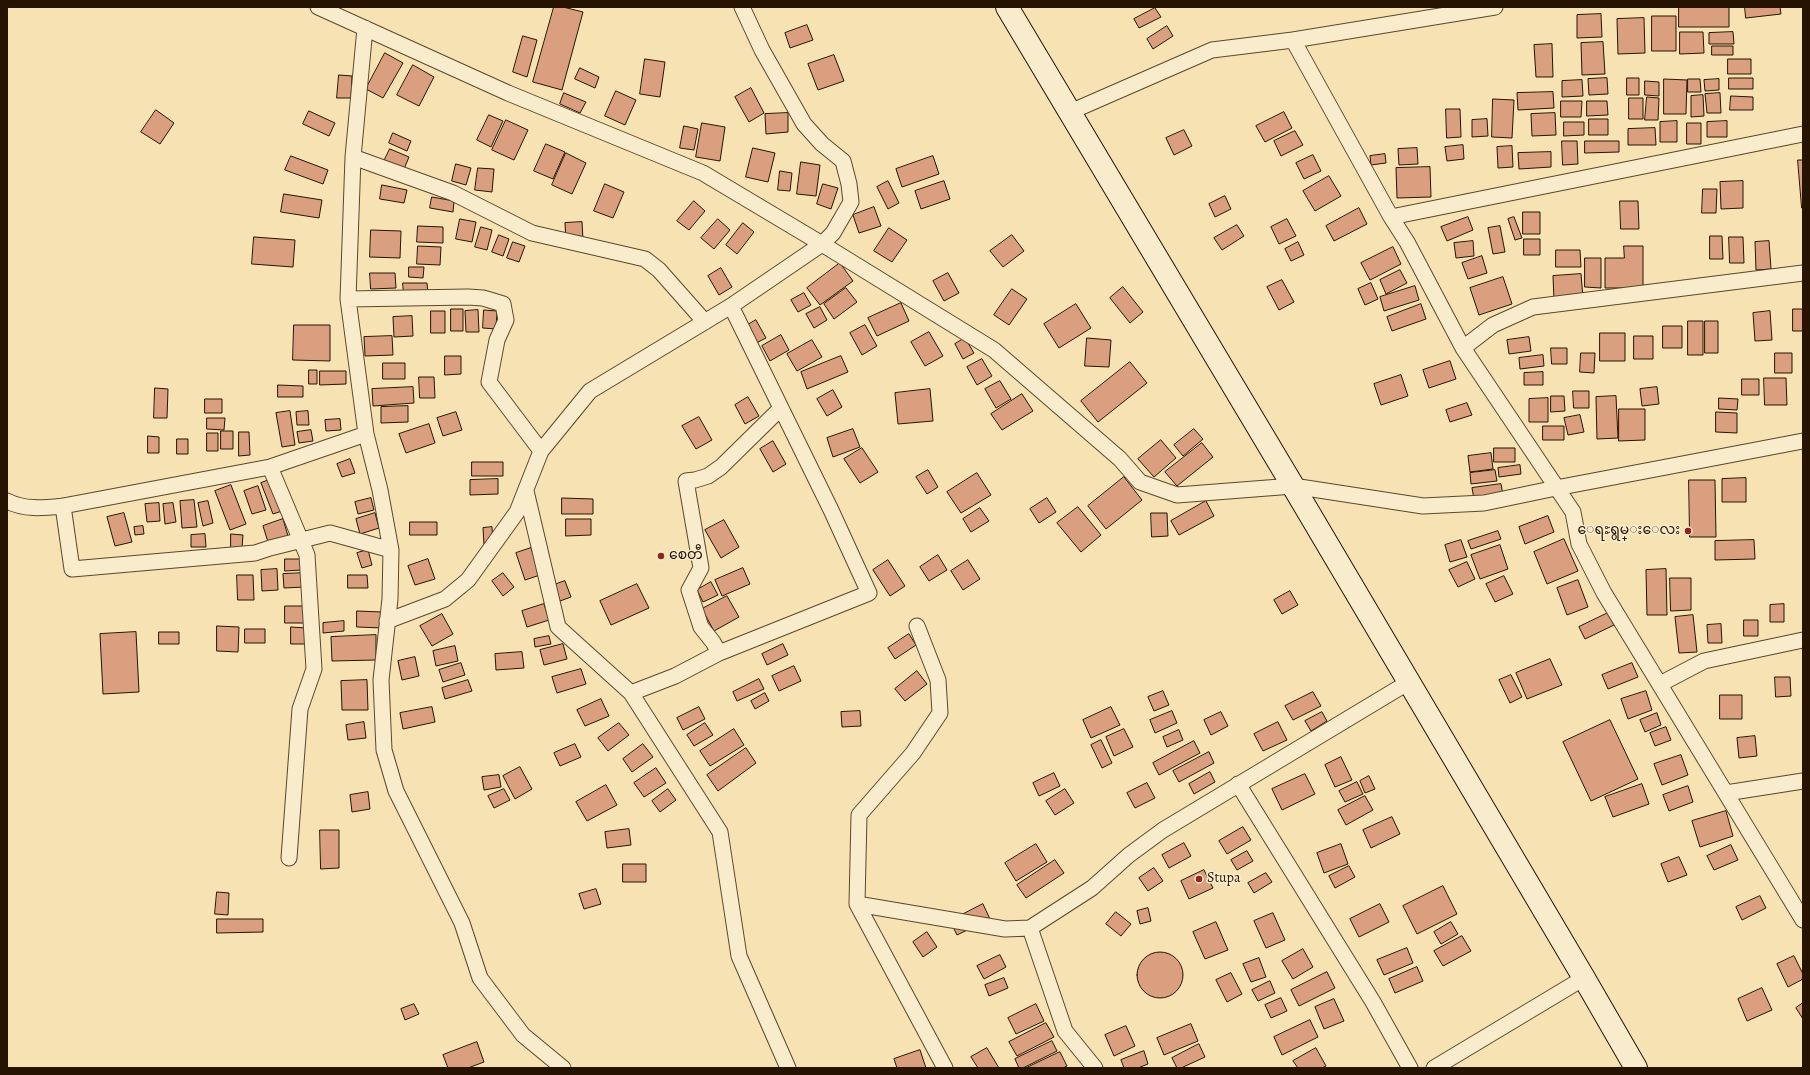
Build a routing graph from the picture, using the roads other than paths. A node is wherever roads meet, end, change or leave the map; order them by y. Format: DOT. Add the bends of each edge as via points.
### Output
graph roads {
  1 [pos="318,7"];
  2 [pos="742,7"];
  3 [pos="1007,7"];
  4 [pos="1495,7"];
  5 [pos="365,28"];
  6 [pos="1294,40"];
  7 [pos="1070,112"];
  8 [pos="1803,134"];
  9 [pos="353,157"];
  10 [pos="1391,217"];
  11 [pos="822,244"];
  12 [pos="1803,273"];
  13 [pos="348,299"];
  14 [pos="732,306"];
  15 [pos="705,322"];
  16 [pos="1463,348"];
  17 [pos="780,408"];
  18 [pos="366,434"];
  19 [pos="1803,441"];
  20 [pos="541,451"];
  21 [pos="270,467"];
  22 [pos="1293,486"];
  23 [pos="1556,488"];
  24 [pos="526,491"];
  25 [pos="7,501"];
  26 [pos="63,506"];
  27 [pos="302,541"];
  28 [pos="391,550"];
  29 [pos="387,621"];
  30 [pos="917,626"];
  31 [pos="1803,640"];
  32 [pos="719,653"];
  33 [pos="1409,682"];
  34 [pos="1660,684"];
  35 [pos="631,693"];
  36 [pos="1803,781"];
  37 [pos="1238,784"];
  38 [pos="1726,794"];
  39 [pos="289,858"];
  40 [pos="857,904"];
  41 [pos="1803,920"];
  42 [pos="1030,928"];
  43 [pos="1584,978"];
  44 [pos="563,1068"];
  45 [pos="788,1068"];
  46 [pos="945,1068"];
  47 [pos="1094,1068"];
  48 [pos="1410,1068"];
  49 [pos="1434,1068"];
  50 [pos="1636,1068"];
  1 -- 5 [label="street"];
  2 -- 11 [label="street" via="762,50 804,124 822,144 843,161 849,184 850,202 833,233"];
  3 -- 7 [label="main road"];
  4 -- 6 [label="street"];
  5 -- 9 [label="street"];
  5 -- 11 [label="street" via="508,93 703,173"];
  6 -- 7 [label="street" via="1212,50"];
  6 -- 10 [label="street"];
  7 -- 22 [label="main road"];
  8 -- 10 [label="street"];
  9 -- 13 [label="street"];
  9 -- 15 [label="street" via="453,193 532,234 645,259 659,270"];
  10 -- 16 [label="street"];
  11 -- 14 [label="street"];
  11 -- 22 [label="street" via="994,350 1120,459 1140,482 1177,495"];
  12 -- 16 [label="street" via="1533,308 1493,325"];
  13 -- 18 [label="street"];
  13 -- 20 [label="street" via="468,297 503,304 506,320 497,340 489,382"];
  14 -- 15 [label="street"];
  14 -- 17 [label="street"];
  15 -- 20 [label="street" via="590,391"];
  16 -- 23 [label="street"];
  17 -- 32 [label="street" via="720,467 708,476 686,481 701,568 689,590 701,627"];
  17 -- 32 [label="street" via="869,593"];
  18 -- 21 [label="street"];
  18 -- 28 [label="street"];
  19 -- 23 [label="street"];
  20 -- 24 [label="street"];
  21 -- 26 [label="street"];
  21 -- 27 [label="street"];
  22 -- 23 [label="street" via="1424,506 1484,503"];
  22 -- 33 [label="main road"];
  23 -- 34 [label="street" via="1573,512 1579,544 1604,593"];
  24 -- 29 [label="street" via="517,512 468,580 445,599"];
  24 -- 35 [label="street" via="558,627"];
  25 -- 26 [label="street" via="33,509"];
  26 -- 27 [label="street" via="72,569 255,553"];
  27 -- 28 [label="street" via="330,533"];
  27 -- 39 [label="street" via="307,555 314,669 300,709"];
  28 -- 29 [label="street"];
  29 -- 44 [label="street" via="381,680 384,750 396,791 462,923 480,978 523,1035"];
  30 -- 40 [label="street" via="938,680 940,713 913,754 860,815"];
  31 -- 34 [label="street" via="1704,660"];
  32 -- 35 [label="street" via="675,676"];
  33 -- 37 [label="street"];
  33 -- 43 [label="main road"];
  34 -- 38 [label="street"];
  35 -- 45 [label="street" via="720,832 739,956"];
  36 -- 38 [label="street"];
  37 -- 42 [label="street" via="1163,830 1129,854 1092,888"];
  37 -- 48 [label="street" via="1373,1002"];
  38 -- 41 [label="street"];
  40 -- 42 [label="street" via="1005,929"];
  40 -- 46 [label="street"];
  42 -- 47 [label="street" via="1066,1031"];
  43 -- 49 [label="street"];
  43 -- 50 [label="main road"];
}
